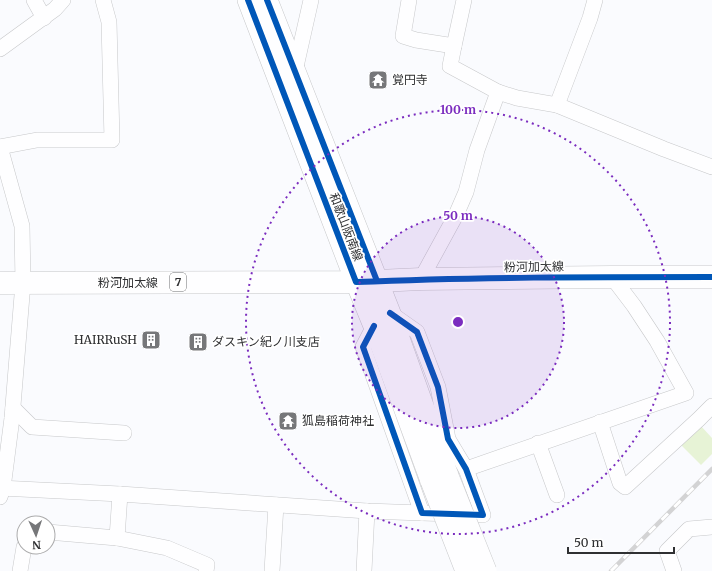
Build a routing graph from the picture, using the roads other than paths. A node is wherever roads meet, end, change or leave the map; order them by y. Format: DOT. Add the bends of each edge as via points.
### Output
graph roads {
  1 [pos="34,0"];
  2 [pos="63,0"];
  3 [pos="103,0"];
  4 [pos="248,0"];
  5 [pos="268,0"];
  6 [pos="310,0"];
  7 [pos="409,0"];
  8 [pos="464,0"];
  9 [pos="595,0"];
  10 [pos="44,18"];
  11 [pos="454,46"];
  12 [pos="0,49"];
  13 [pos="295,71"];
  14 [pos="498,92"];
  15 [pos="557,105"];
  16 [pos="0,147"];
  17 [pos="712,167"];
  18 [pos="612,277"];
  19 [pos="712,277"];
  20 [pos="421,279"];
  21 [pos="377,281"];
  22 [pos="356,282"];
  23 [pos="0,283"];
  24 [pos="23,283"];
  25 [pos="374,326"];
  26 [pos="712,406"];
  27 [pos="8,412"];
  28 [pos="600,422"];
  29 [pos="124,433"];
  30 [pos="4,442"];
  31 [pos="538,443"];
  32 [pos="449,475"];
  33 [pos="1,491"];
  34 [pos="120,494"];
  35 [pos="557,495"];
  36 [pos="276,505"];
  37 [pos="367,511"];
  38 [pos="422,513"];
  39 [pos="712,527"];
  40 [pos="56,533"];
  41 [pos="117,538"];
  42 [pos="23,555"];
  43 [pos="20,571"];
  44 [pos="206,571"];
  45 [pos="272,571"];
  46 [pos="364,571"];
  47 [pos="466,571"];
  48 [pos="486,571"];
  49 [pos="674,571"];
  1 -- 10 [label="street"];
  2 -- 10 [label="street"];
  3 -- 16 [label="street" via="109,22 112,140 37,140"];
  4 -- 22 [label="main road, 和歌山阪南線"];
  5 -- 13 [label="main road, 和歌山阪南線"];
  6 -- 13 [label="street"];
  7 -- 11 [label="street" via="403,36"];
  8 -- 11 [label="street"];
  9 -- 15 [label="street"];
  10 -- 12 [label="street"];
  11 -- 14 [label="street" via="450,66"];
  13 -- 21 [label="main road, 和歌山阪南線"];
  14 -- 15 [label="street"];
  14 -- 20 [label="street" via="477,150 466,192"];
  15 -- 17 [label="street"];
  16 -- 24 [label="street" via="22,226"];
  18 -- 19 [label="main road, 粉河加太線 / 7"];
  18 -- 20 [label="main road, 粉河加太線 / 7"];
  18 -- 28 [label="street" via="657,341 686,392"];
  20 -- 21 [label="main road, 粉河加太線 / 7"];
  21 -- 22 [label="main road, 粉河加太線 / 7"];
  21 -- 32 [label="main road, 和歌山阪南線"];
  22 -- 24 [label="main road, 粉河加太線 / 7"];
  22 -- 25 [label="main road, 和歌山阪南線"];
  23 -- 24 [label="main road, 粉河加太線 / 7"];
  24 -- 27 [label="street"];
  25 -- 32 [label="main road, 和歌山阪南線"];
  25 -- 38 [label="street" via="363,347"];
  26 -- 28 [label="street" via="625,487 620,483"];
  27 -- 29 [label="street" via="32,428"];
  27 -- 30 [label="street"];
  28 -- 31 [label="street"];
  30 -- 33 [label="street"];
  31 -- 32 [label="street"];
  31 -- 35 [label="street"];
  32 -- 38 [label="street" via="483,515"];
  32 -- 47 [label="main road, 和歌山阪南線, bridge"];
  32 -- 48 [label="main road, 和歌山阪南線, bridge"];
  33 -- 34 [label="street"];
  34 -- 36 [label="street"];
  34 -- 41 [label="street"];
  36 -- 37 [label="street"];
  36 -- 45 [label="street"];
  37 -- 38 [label="street"];
  37 -- 46 [label="street"];
  39 -- 49 [label="street" via="689,529 667,551"];
  40 -- 41 [label="street"];
  41 -- 44 [label="street" via="166,548 207,565"];
  42 -- 43 [label="street"];
}
